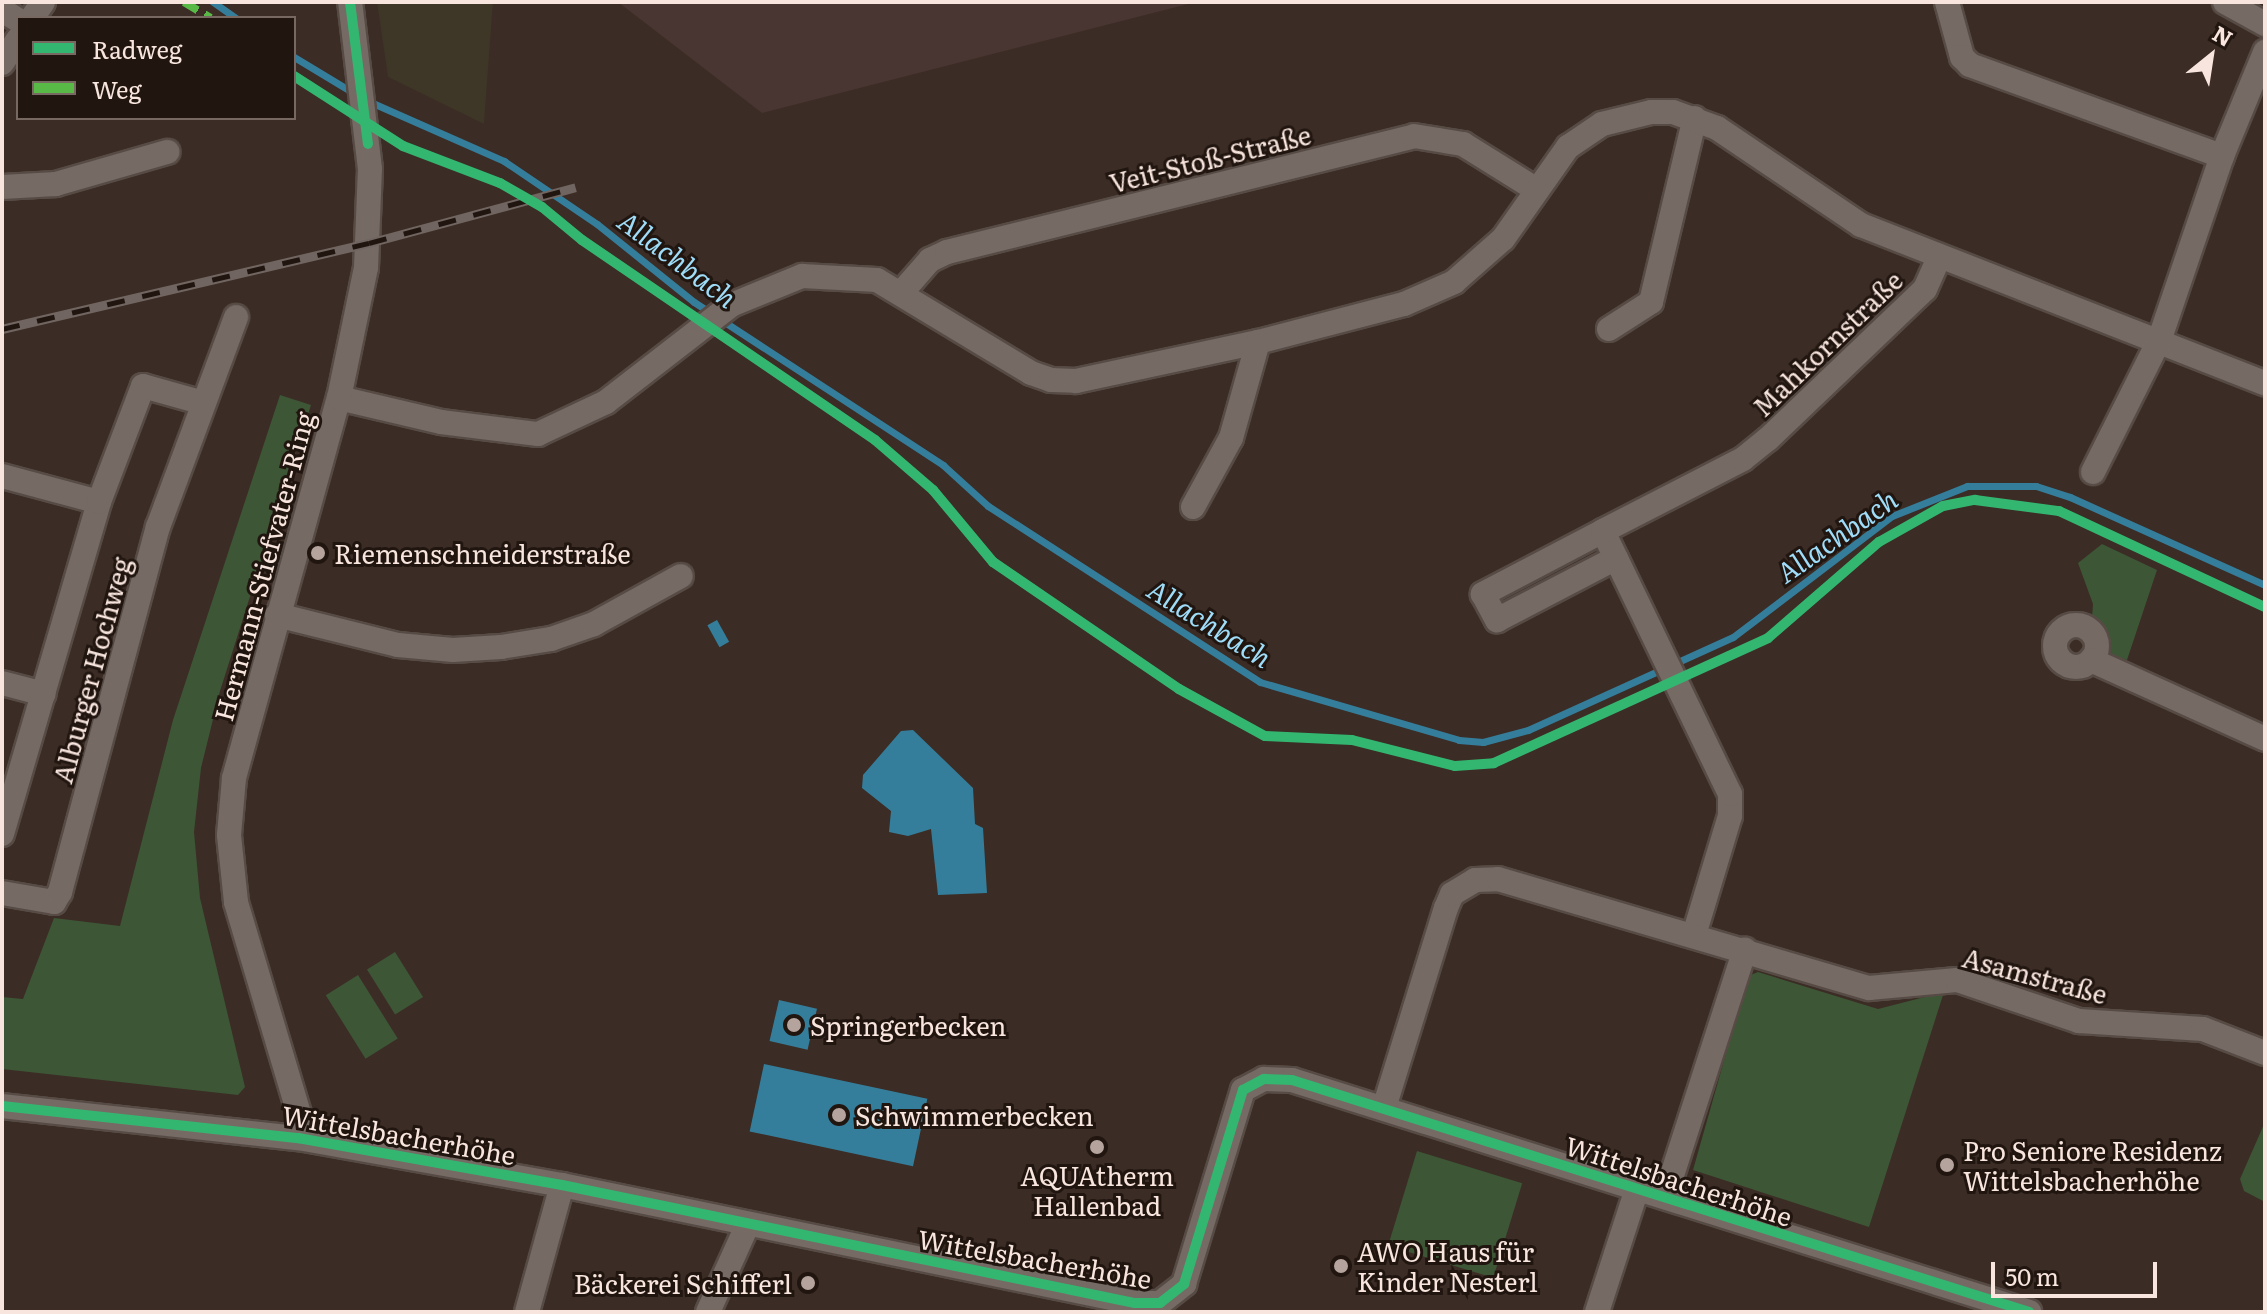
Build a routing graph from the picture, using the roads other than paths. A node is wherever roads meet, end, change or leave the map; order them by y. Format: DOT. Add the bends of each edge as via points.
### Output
graph roads {
  1 [pos="350,2"];
  2 [pos="1947,2"];
  3 [pos="2225,2"];
  4 [pos="2265,24"];
  5 [pos="16,42"];
  6 [pos="2265,52"];
  7 [pos="2,63"];
  8 [pos="1695,118"];
  9 [pos="167,152"];
  10 [pos="2222,156"];
  11 [pos="2,187"];
  12 [pos="1537,190"];
  13 [pos="1939,257"];
  14 [pos="902,292"];
  15 [pos="236,317"];
  16 [pos="1609,329"];
  17 [pos="2159,341"];
  18 [pos="1258,342"];
  19 [pos="2265,383"];
  20 [pos="339,398"];
  21 [pos="204,403"];
  22 [pos="2093,472"];
  23 [pos="2,476"];
  24 [pos="99,502"];
  25 [pos="1193,507"];
  26 [pos="1603,531"];
  27 [pos="1616,558"];
  28 [pos="1533,568"];
  29 [pos="681,576"];
  30 [pos="1546,594"];
  31 [pos="277,615"];
  32 [pos="2091,660"];
  33 [pos="2,683"];
  34 [pos="44,694"];
  35 [pos="2265,739"];
  36 [pos="2,834"];
  37 [pos="2,893"];
  38 [pos="1694,935"];
  39 [pos="1745,950"];
  40 [pos="2265,1053"];
  41 [pos="1384,1108"];
  42 [pos="4,1114"];
  43 [pos="298,1138"];
  44 [pos="562,1185"];
  45 [pos="1637,1189"];
  46 [pos="1665,1197"];
  47 [pos="748,1224"];
  48 [pos="1176,1304"];
  49 [pos="527,1312"];
  50 [pos="708,1312"];
  51 [pos="1597,1312"];
  52 [pos="2029,1312"];
  1 -- 20 [label="street, Hermann-Stiefvater-Ring" via="368,144 366,268"];
  2 -- 10 [label="street" via="1962,57 1970,65"];
  3 -- 4 [label="street"];
  5 -- 7 [label="street"];
  6 -- 10 [label="street"];
  8 -- 12 [label="street" via="1651,112 1602,124 1568,147"];
  8 -- 13 [label="street" via="1861,225"];
  8 -- 16 [label="street" via="1651,302"];
  9 -- 11 [label="street" via="56,184"];
  10 -- 17 [label="street"];
  12 -- 14 [label="street, Veit-Stoß-Straße" via="1463,144 1414,136 947,252 930,260"];
  12 -- 18 [label="street" via="1503,239 1454,282 1404,304"];
  13 -- 17 [label="street"];
  13 -- 26 [label="street, Mahkornstraße" via="1925,289 1768,439 1743,459"];
  14 -- 18 [label="street" via="1031,373 1051,380 1076,381"];
  14 -- 20 [label="street" via="856,276 802,276 731,305 606,402 538,434 441,422"];
  15 -- 21 [label="street, Alburger Hochweg"];
  17 -- 19 [label="street"];
  17 -- 22 [label="street"];
  18 -- 25 [label="street" via="1231,438"];
  20 -- 31 [label="street, Hermann-Stiefvater-Ring"];
  21 -- 24 [label="street, Alburger Hochweg" via="143,386"];
  21 -- 37 [label="street, Alburger Hochweg" via="158,527 60,892 54,902"];
  23 -- 24 [label="street"];
  24 -- 34 [label="street, Alburger Hochweg"];
  26 -- 27 [label="street"];
  26 -- 28 [label="street, Mahkornstraße"];
  27 -- 30 [label="street, Mahkornstraße"];
  27 -- 38 [label="street" via="1730,794 1730,816"];
  28 -- 30 [label="street"];
  28 -- 30 [label="street, Mahkornstraße" via="1483,594 1497,620"];
  29 -- 31 [label="street" via="594,624 551,639 501,647 398,645"];
  31 -- 43 [label="street, Hermann-Stiefvater-Ring" via="234,778 229,835 236,902 300,1117"];
  32 -- 35 [label="street"];
  33 -- 34 [label="street"];
  34 -- 36 [label="street, Alburger Hochweg"];
  38 -- 39 [label="street, Asamstraße"];
  38 -- 41 [label="street, Asamstraße" via="1498,879 1462,885 1446,908"];
  39 -- 40 [label="street, Asamstraße" via="1869,988 1957,980 2079,1021 2203,1029"];
  39 -- 46 [label="street"];
  41 -- 45 [label="street, Wittelsbacherhöhe"];
  41 -- 48 [label="street, Wittelsbacherhöhe" via="1292,1080 1264,1079 1243,1090"];
  42 -- 43 [label="street, Wittelsbacherhöhe"];
  43 -- 44 [label="street, Wittelsbacherhöhe"];
  44 -- 47 [label="street, Wittelsbacherhöhe"];
  44 -- 49 [label="street"];
  45 -- 46 [label="street, Wittelsbacherhöhe"];
  45 -- 51 [label="street"];
  46 -- 52 [label="street, Wittelsbacherhöhe"];
  47 -- 48 [label="street, Wittelsbacherhöhe" via="1135,1303"];
  47 -- 50 [label="street"];
}
